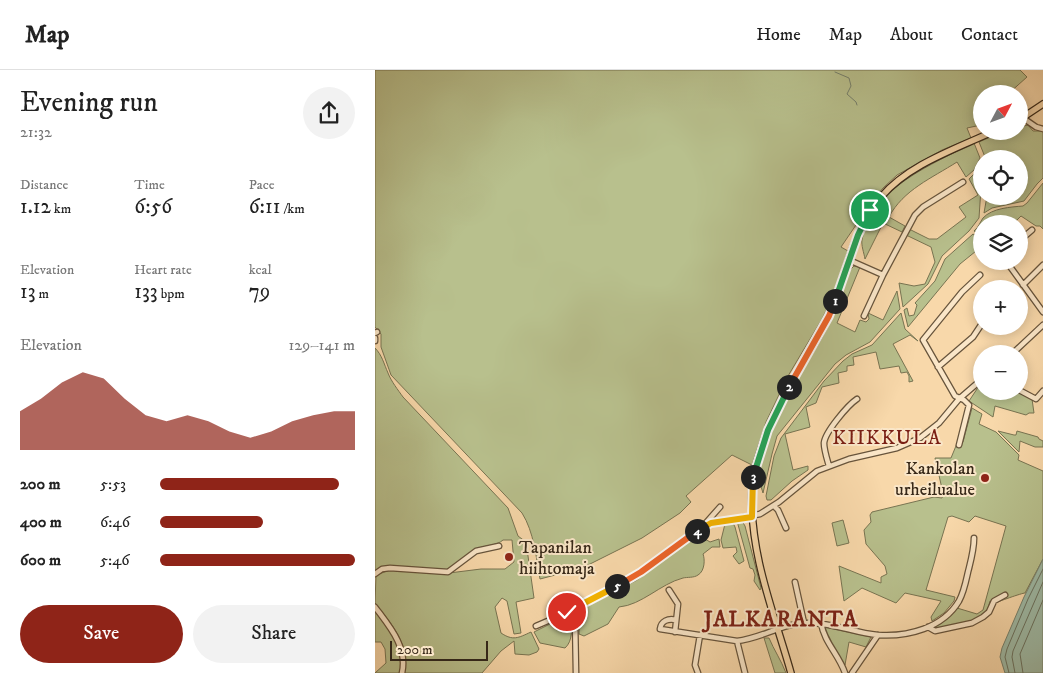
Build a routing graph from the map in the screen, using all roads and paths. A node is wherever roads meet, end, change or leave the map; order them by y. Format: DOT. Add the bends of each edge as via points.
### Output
graph roads {
  1 [pos="1043,104"];
  2 [pos="1028,114"];
  3 [pos="1028,123"];
  4 [pos="1043,129"];
  5 [pos="975,140"];
  6 [pos="963,182"];
  7 [pos="1032,230"];
  8 [pos="1028,233"];
  9 [pos="849,260"];
  10 [pos="1043,265"];
  11 [pos="883,275"];
  12 [pos="980,275"];
  13 [pos="1028,280"];
  14 [pos="1028,292"];
  15 [pos="1043,312"];
  16 [pos="864,316"];
  17 [pos="1043,326"];
  18 [pos="974,335"];
  19 [pos="1022,345"];
  20 [pos="939,367"];
  21 [pos="973,386"];
  22 [pos="1043,391"];
  23 [pos="1028,395"];
  24 [pos="957,398"];
  25 [pos="857,399"];
  26 [pos="959,445"];
  27 [pos="829,466"];
  28 [pos="774,506"];
  29 [pos="719,507"];
  30 [pos="752,517"];
  31 [pos="702,527"];
  32 [pos="786,528"];
  33 [pos="974,538"];
  34 [pos="499,546"];
  35 [pos="375,574"];
  36 [pos="795,582"];
  37 [pos="669,590"];
  38 [pos="1005,595"];
  39 [pos="375,607"];
  40 [pos="573,609"];
  41 [pos="676,620"];
  42 [pos="804,623"];
  43 [pos="821,623"];
  44 [pos="536,626"];
  45 [pos="928,628"];
  46 [pos="778,629"];
  47 [pos="675,632"];
  48 [pos="700,635"];
  49 [pos="878,635"];
  50 [pos="737,641"];
  51 [pos="402,673"];
  52 [pos="576,673"];
  53 [pos="698,673"];
  54 [pos="745,673"];
  55 [pos="791,673"];
  56 [pos="845,673"];
  57 [pos="852,673"];
  1 -- 2 [label="main road"];
  3 -- 4 [label="street"];
  5 -- 9 [label="main road" via="896,182 881,196 863,223"];
  6 -- 11 [label="street" via="915,215"];
  7 -- 8 [label="street"];
  9 -- 11 [label="street"];
  9 -- 30 [label="main road" via="829,316 768,430 753,477"];
  10 -- 13 [label="street"];
  11 -- 16 [label="street"];
  12 -- 20 [label="street" via="923,340"];
  14 -- 15 [label="street"];
  17 -- 19 [label="street"];
  18 -- 20 [label="street"];
  20 -- 24 [label="street"];
  21 -- 24 [label="street"];
  22 -- 23 [label="street" via="1036,399"];
  24 -- 26 [label="street" via="969,406"];
  24 -- 27 [label="street" via="939,423 920,438 897,448"];
  25 -- 27 [label="street" via="825,437"];
  27 -- 28 [label="street"];
  28 -- 30 [label="street"];
  28 -- 32 [label="street"];
  29 -- 31 [label="street"];
  30 -- 31 [label="street"];
  30 -- 46 [label="main road" via="757,555"];
  31 -- 40 [label="street" via="641,572"];
  33 -- 45 [label="street" via="963,593 941,620"];
  34 -- 35 [label="street" via="476,551 448,572 389,568"];
  36 -- 42 [label="street"];
  37 -- 41 [label="street" via="677,604"];
  38 -- 45 [label="street" via="994,601 989,612 972,623 935,631"];
  39 -- 51 [label="street" via="391,628 400,648 404,664"];
  40 -- 44 [label="street"];
  40 -- 52 [label="street"];
  41 -- 47 [label="street"];
  41 -- 47 [label="street" via="668,619 660,629"];
  42 -- 43 [label="street"];
  42 -- 46 [label="street"];
  43 -- 49 [label="street"];
  43 -- 56 [label="street" via="822,632"];
  45 -- 49 [label="street"];
  46 -- 50 [label="street"];
  46 -- 55 [label="main road"];
  47 -- 48 [label="street"];
  48 -- 50 [label="street"];
  48 -- 53 [label="street" via="695,665"];
  49 -- 57 [label="street"];
  50 -- 54 [label="street"];
}
